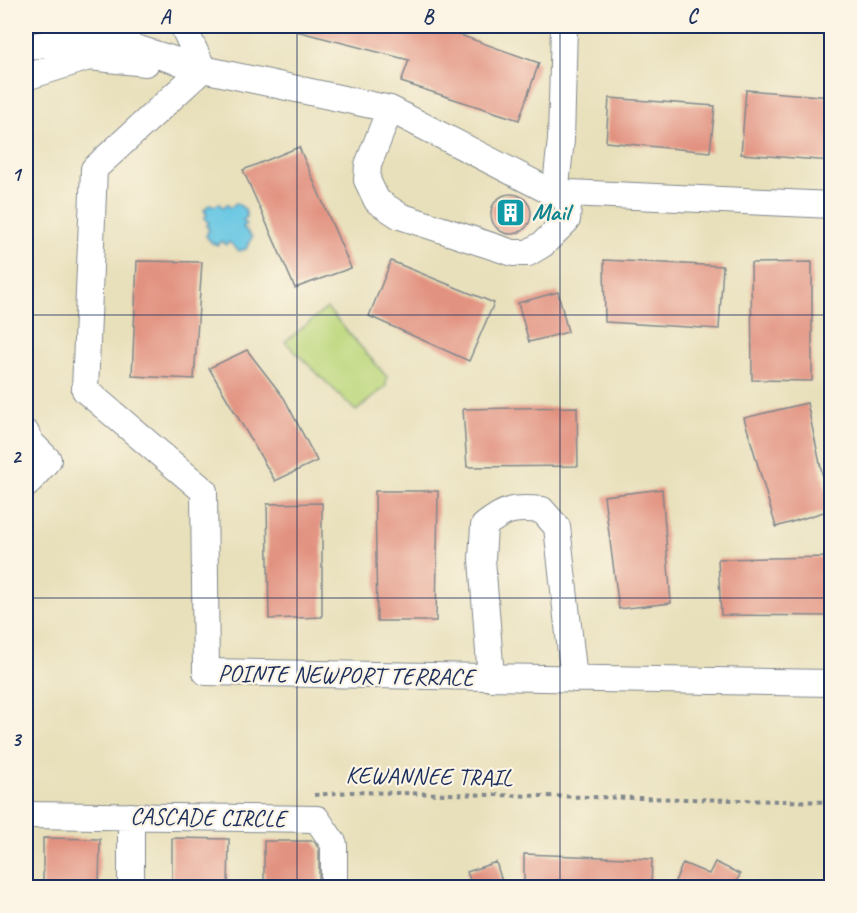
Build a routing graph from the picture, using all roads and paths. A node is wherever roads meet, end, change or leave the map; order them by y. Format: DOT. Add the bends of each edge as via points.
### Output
graph roads {
  1 [pos="183,26"];
  2 [pos="564,26"];
  3 [pos="26,47"];
  4 [pos="203,69"];
  5 [pos="26,77"];
  6 [pos="390,109"];
  7 [pos="562,194"];
  8 [pos="831,205"];
  9 [pos="26,433"];
  10 [pos="26,485"];
  11 [pos="491,678"];
  12 [pos="574,679"];
  13 [pos="831,683"];
  14 [pos="311,795"];
  15 [pos="831,802"];
  16 [pos="26,815"];
  17 [pos="131,816"];
  18 [pos="131,888"];
  19 [pos="334,888"];
  1 -- 4 [label="street"];
  2 -- 7 [label="street"];
  3 -- 4 [label="street" via="96,36"];
  4 -- 5 [label="street" via="89,57"];
  4 -- 6 [label="street"];
  4 -- 11 [label="street, POINTE NEWPORT TERRACE" via="94,170 85,390 204,491 206,672"];
  6 -- 7 [label="street"];
  6 -- 7 [label="street" via="368,165 367,180 377,201 400,216 513,253 528,253 567,220"];
  7 -- 8 [label="street"];
  9 -- 10 [label="street" via="48,460"];
  11 -- 12 [label="street, POINTE NEWPORT TERRACE"];
  11 -- 12 [label="street" via="482,559 484,526 502,512 525,508 542,510 557,527"];
  12 -- 13 [label="street, POINTE NEWPORT TERRACE"];
  14 -- 15 [label="path, KEWANNEE TRAIL" via="350,792"];
  16 -- 17 [label="street, CASCADE CIRCLE"];
  17 -- 18 [label="street"];
  17 -- 19 [label="street, CASCADE CIRCLE" via="317,819 334,844"];
}
